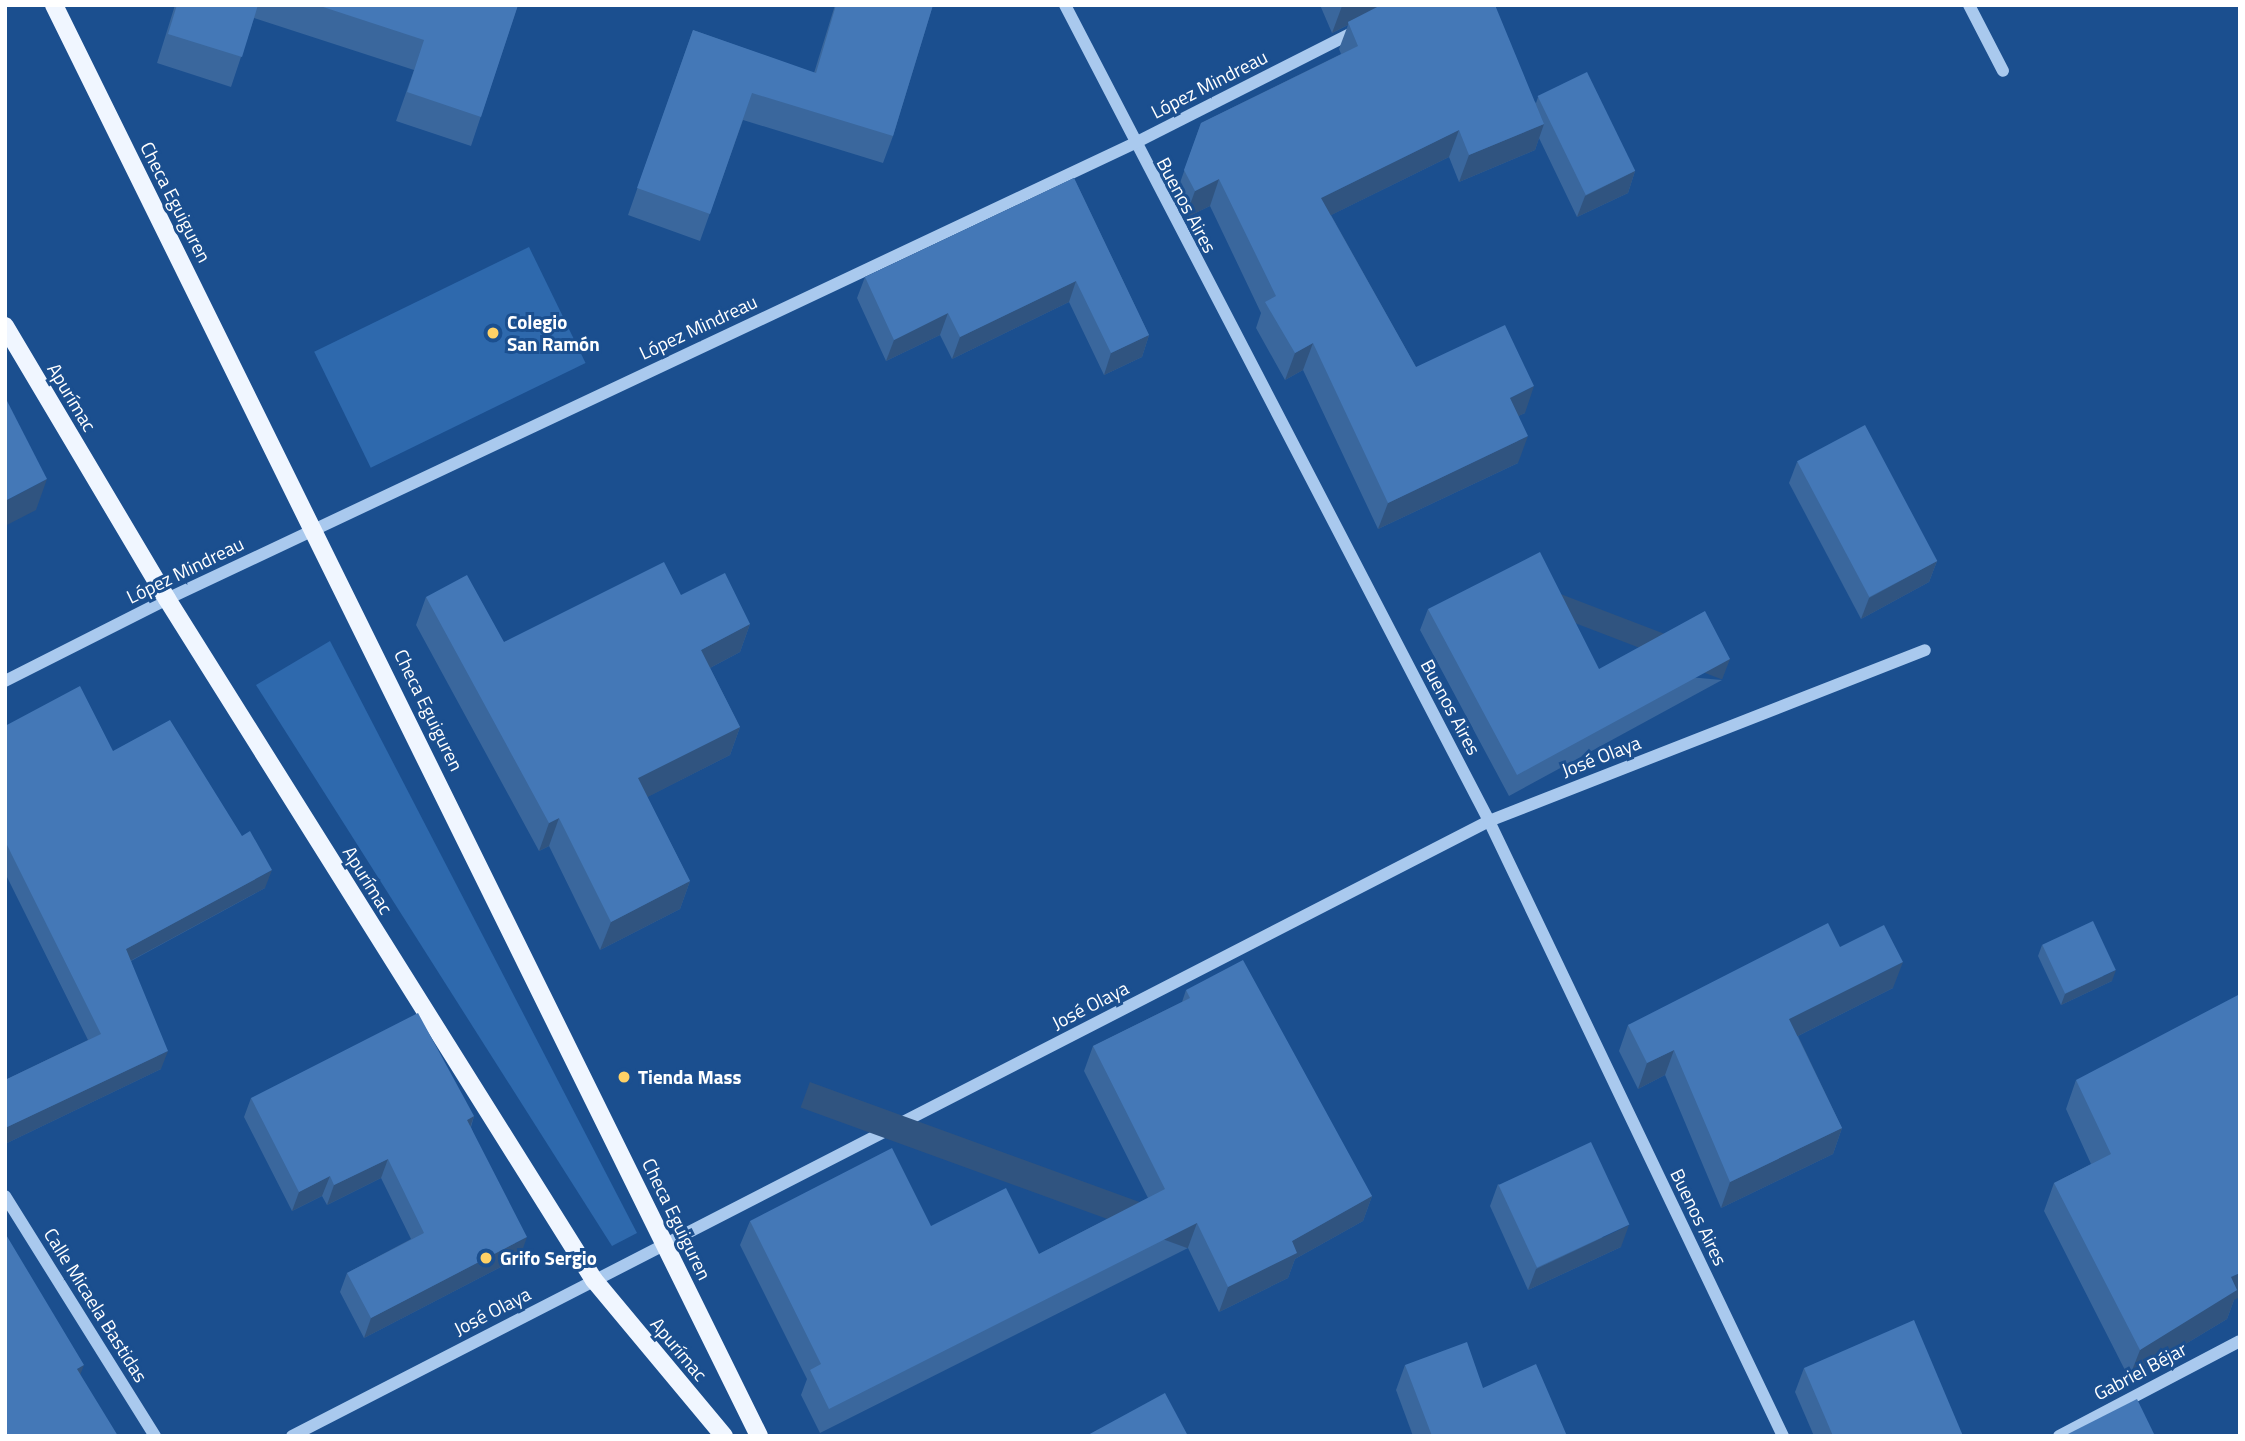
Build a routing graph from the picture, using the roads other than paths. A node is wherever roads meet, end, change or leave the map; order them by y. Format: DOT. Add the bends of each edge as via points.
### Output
graph roads {
  1 [pos="54,5"];
  2 [pos="1065,5"];
  3 [pos="1969,5"];
  4 [pos="1369,24"];
  5 [pos="2003,71"];
  6 [pos="1133,144"];
  7 [pos="5,326"];
  8 [pos="317,528"];
  9 [pos="167,599"];
  10 [pos="1925,650"];
  11 [pos="5,681"];
  12 [pos="1489,821"];
  13 [pos="5,1196"];
  14 [pos="667,1246"];
  15 [pos="594,1280"];
  16 [pos="2240,1341"];
  17 [pos="155,1436"];
  18 [pos="292,1436"];
  19 [pos="724,1436"];
  20 [pos="759,1436"];
  21 [pos="1783,1436"];
  22 [pos="2059,1436"];
  1 -- 8 [label="main road, Checa Eguiguren"];
  2 -- 6 [label="street, Buenos Aires"];
  3 -- 5 [label="street"];
  4 -- 6 [label="street, López Mindreau"];
  6 -- 8 [label="street, López Mindreau"];
  6 -- 12 [label="street, Buenos Aires"];
  7 -- 9 [label="main road, Apurímac"];
  8 -- 9 [label="street, López Mindreau"];
  8 -- 14 [label="main road, Checa Eguiguren"];
  9 -- 11 [label="street, López Mindreau"];
  9 -- 15 [label="main road, Apurímac"];
  10 -- 12 [label="street, José Olaya"];
  12 -- 14 [label="street, José Olaya"];
  12 -- 21 [label="street, Buenos Aires"];
  13 -- 17 [label="street, Calle Micaela Bastidas"];
  14 -- 15 [label="street, José Olaya"];
  14 -- 20 [label="main road, Checa Eguiguren"];
  15 -- 18 [label="street, José Olaya"];
  15 -- 19 [label="main road, Apurímac"];
  16 -- 22 [label="street, Gabriel Béjar"];
}
